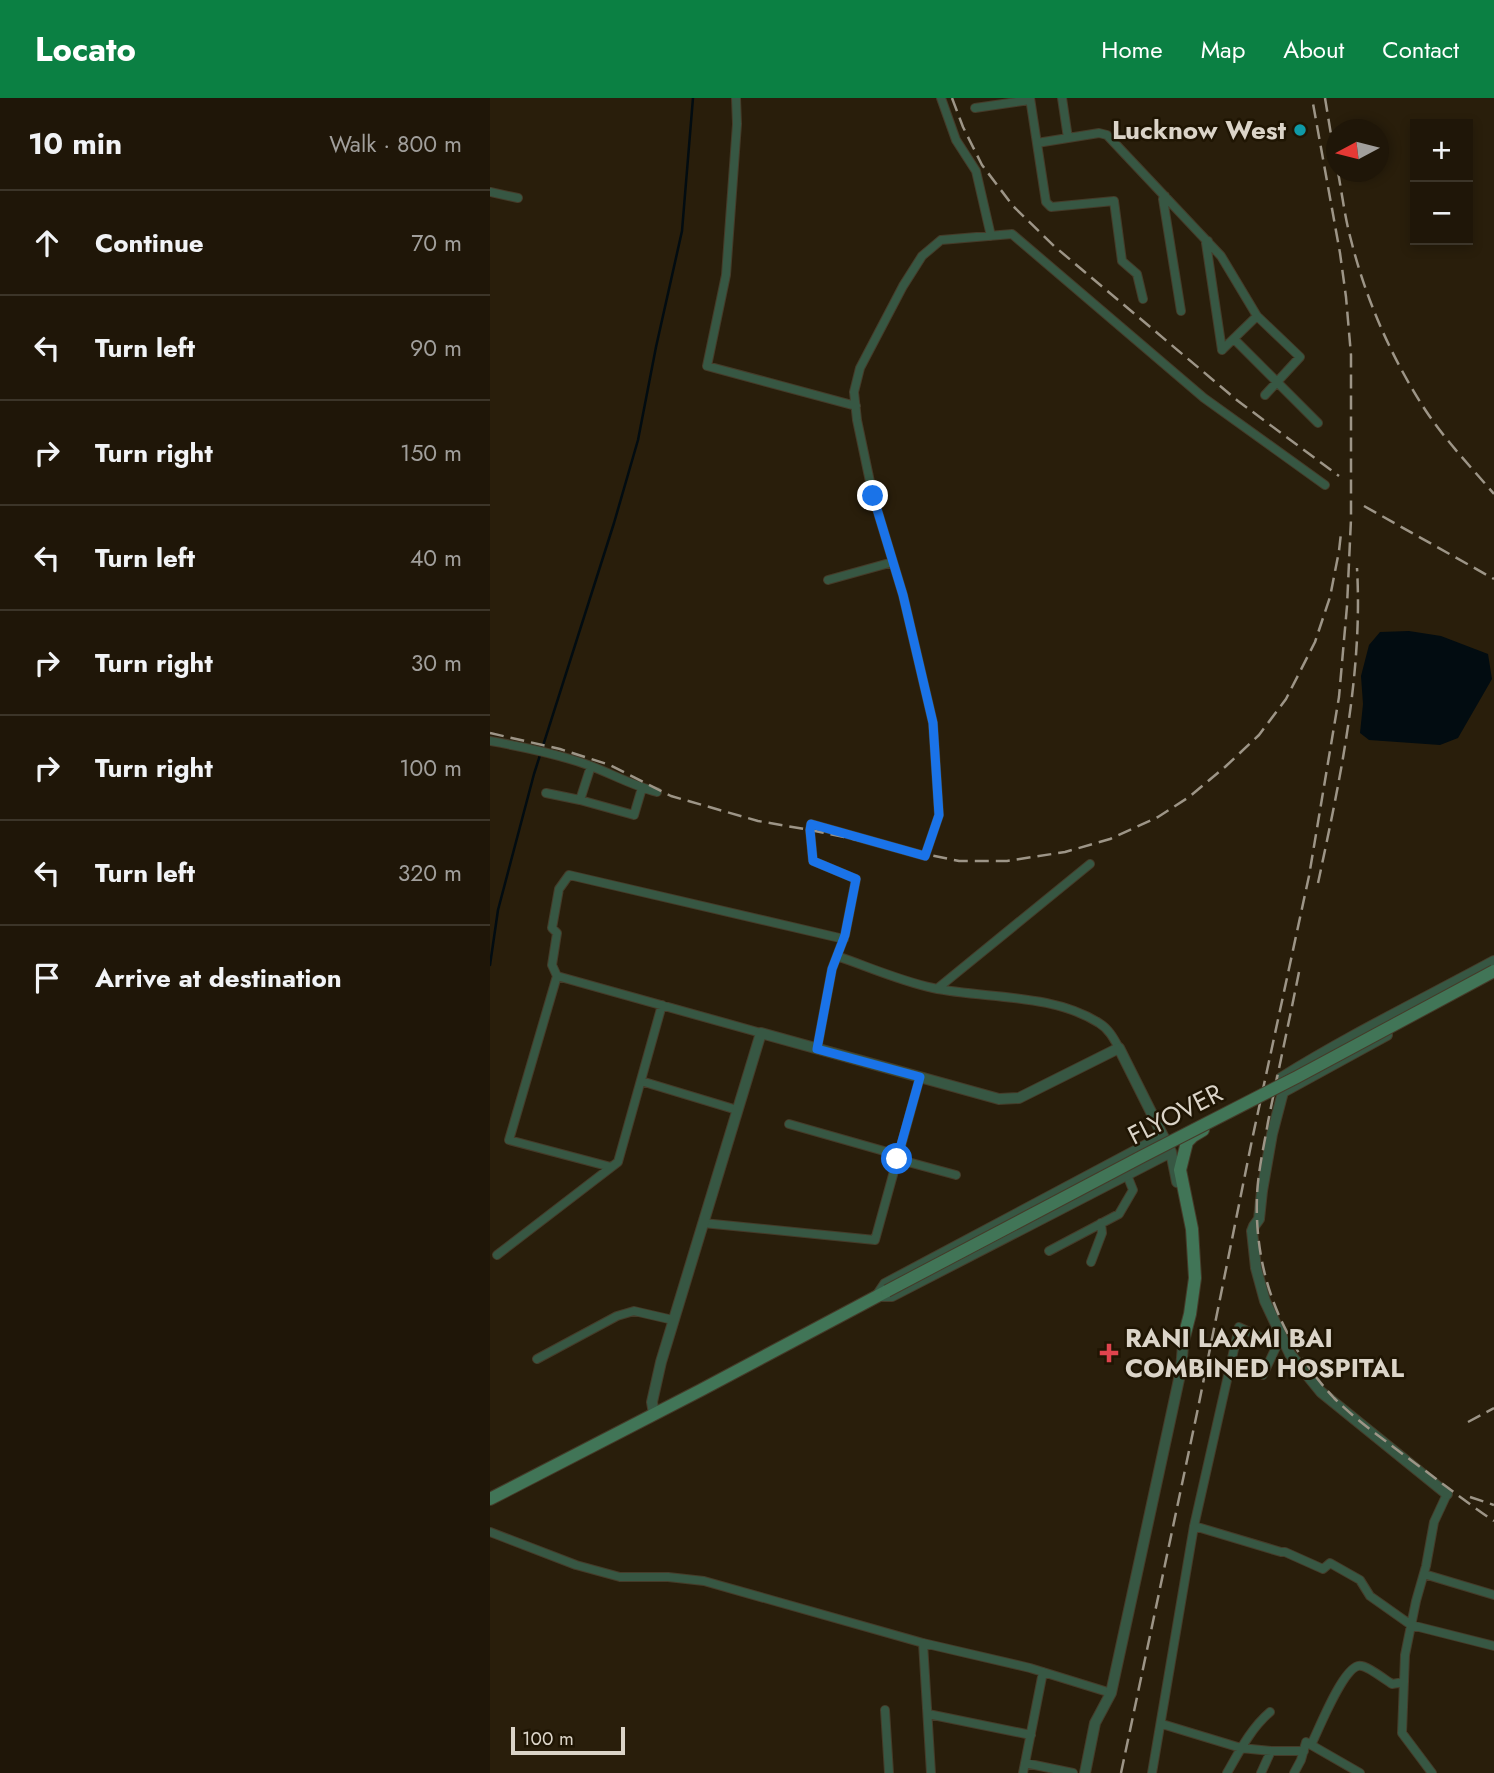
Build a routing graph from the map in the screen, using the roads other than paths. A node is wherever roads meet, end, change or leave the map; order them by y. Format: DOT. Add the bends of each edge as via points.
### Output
graph roads {
  1 [pos="736,98"];
  2 [pos="941,98"];
  3 [pos="1062,98"];
  4 [pos="1030,99"];
  5 [pos="992,102"];
  6 [pos="975,108"];
  7 [pos="1068,138"];
  8 [pos="1037,143"];
  9 [pos="490,192"];
  10 [pos="1165,196"];
  11 [pos="518,198"];
  12 [pos="991,236"];
  13 [pos="1208,241"];
  14 [pos="1143,299"];
  15 [pos="1181,311"];
  16 [pos="1257,316"];
  17 [pos="1234,339"];
  18 [pos="1277,382"];
  19 [pos="1265,395"];
  20 [pos="856,406"];
  21 [pos="1318,424"];
  22 [pos="1325,485"];
  23 [pos="893,562"];
  24 [pos="828,580"];
  25 [pos="490,741"];
  26 [pos="591,766"];
  27 [pos="642,789"];
  28 [pos="657,792"];
  29 [pos="546,793"];
  30 [pos="580,800"];
  31 [pos="1090,864"];
  32 [pos="844,939"];
  33 [pos="837,956"];
  34 [pos="1494,961"];
  35 [pos="1494,971"];
  36 [pos="557,976"];
  37 [pos="1494,978"];
  38 [pos="938,989"];
  39 [pos="662,1005"];
  40 [pos="761,1033"];
  41 [pos="1119,1048"];
  42 [pos="817,1049"];
  43 [pos="920,1077"];
  44 [pos="641,1081"];
  45 [pos="1283,1092"];
  46 [pos="1235,1109"];
  47 [pos="737,1110"];
  48 [pos="789,1125"];
  49 [pos="1163,1136"];
  50 [pos="1171,1152"];
  51 [pos="898,1157"];
  52 [pos="611,1167"];
  53 [pos="956,1175"];
  54 [pos="1127,1175"];
  55 [pos="703,1223"];
  56 [pos="1101,1223"];
  57 [pos="1049,1251"];
  58 [pos="497,1255"];
  59 [pos="1091,1262"];
  60 [pos="882,1293"];
  61 [pos="673,1320"];
  62 [pos="1183,1341"];
  63 [pos="537,1359"];
  64 [pos="1263,1375"];
  65 [pos="654,1414"];
  66 [pos="1447,1494"];
  67 [pos="490,1499"];
  68 [pos="1195,1526"];
  69 [pos="490,1532"];
  70 [pos="1424,1574"];
  71 [pos="1494,1595"];
  72 [pos="1411,1625"];
  73 [pos="923,1643"];
  74 [pos="1494,1646"];
  75 [pos="1043,1672"];
  76 [pos="1404,1682"];
  77 [pos="1111,1693"];
  78 [pos="885,1710"];
  79 [pos="1270,1712"];
  80 [pos="928,1714"];
  81 [pos="1162,1724"];
  82 [pos="1031,1735"];
  83 [pos="1241,1748"];
  84 [pos="1308,1748"];
  85 [pos="1271,1751"];
  86 [pos="1025,1763"];
  87 [pos="889,1773"];
  88 [pos="931,1773"];
  89 [pos="1023,1773"];
  90 [pos="1073,1773"];
  91 [pos="1085,1773"];
  92 [pos="1152,1773"];
  93 [pos="1227,1773"];
  94 [pos="1261,1773"];
  95 [pos="1294,1773"];
  96 [pos="1360,1773"];
  97 [pos="1432,1773"];
  1 -- 20 [label="street" via="726,275 707,366"];
  2 -- 12 [label="street" via="956,140 976,171"];
  3 -- 7 [label="street"];
  4 -- 5 [label="street"];
  4 -- 8 [label="street"];
  5 -- 6 [label="street"];
  7 -- 8 [label="street"];
  7 -- 10 [label="street" via="1107,135"];
  8 -- 14 [label="street" via="1046,202 1051,207 1114,201 1122,261 1136,274"];
  9 -- 11 [label="street"];
  10 -- 13 [label="street"];
  10 -- 15 [label="street"];
  12 -- 20 [label="street" via="941,240 922,256 860,368"];
  12 -- 22 [label="street" via="1012,234 1205,398"];
  13 -- 16 [label="street"];
  13 -- 17 [label="street" via="1222,350"];
  16 -- 17 [label="street"];
  16 -- 18 [label="street" via="1300,357"];
  17 -- 18 [label="street"];
  18 -- 19 [label="street"];
  18 -- 21 [label="street"];
  20 -- 23 [label="street" via="873,496"];
  23 -- 24 [label="street"];
  23 -- 32 [label="street" via="933,723 939,815 925,856 811,824 813,861 856,879"];
  25 -- 26 [label="street"];
  26 -- 27 [label="street"];
  26 -- 30 [label="street"];
  27 -- 28 [label="street"];
  27 -- 30 [label="street" via="634,815"];
  29 -- 30 [label="street"];
  31 -- 38 [label="street"];
  32 -- 33 [label="street"];
  32 -- 36 [label="street" via="569,875 559,889 554,910 552,928 557,933 552,965"];
  33 -- 38 [label="street"];
  33 -- 42 [label="street"];
  34 -- 45 [label="street" via="1281,1078"];
  35 -- 46 [label="main road, FLYOVER, bridge"];
  36 -- 39 [label="street"];
  36 -- 52 [label="street" via="509,1140"];
  37 -- 45 [label="street"];
  38 -- 41 [label="street" via="1049,1004 1078,1013 1101,1024"];
  39 -- 40 [label="street"];
  39 -- 44 [label="street"];
  40 -- 42 [label="street"];
  40 -- 47 [label="street"];
  41 -- 43 [label="street" via="1019,1098 999,1099"];
  41 -- 49 [label="street"];
  42 -- 43 [label="street"];
  43 -- 51 [label="street"];
  44 -- 47 [label="street"];
  44 -- 52 [label="street" via="618,1162"];
  45 -- 66 [label="street" via="1259,1219 1252,1231 1265,1301 1290,1354 1321,1392"];
  46 -- 60 [label="main road, FLYOVER, bridge"];
  46 -- 62 [label="main road, bridge" via="1193,1136 1183,1156 1180,1170 1192,1229 1195,1278"];
  47 -- 55 [label="street"];
  48 -- 51 [label="street"];
  49 -- 50 [label="street"];
  49 -- 60 [label="street" via="886,1284"];
  50 -- 54 [label="street"];
  50 -- 62 [label="street" via="1188,1237"];
  51 -- 53 [label="street"];
  51 -- 55 [label="street" via="875,1240"];
  52 -- 58 [label="street"];
  54 -- 56 [label="street" via="1133,1190 1119,1214"];
  54 -- 60 [label="street" via="892,1296"];
  55 -- 61 [label="street"];
  56 -- 57 [label="street"];
  56 -- 59 [label="street"];
  60 -- 65 [label="main road, FLYOVER"];
  61 -- 63 [label="street" via="634,1311"];
  61 -- 65 [label="street" via="652,1402"];
  62 -- 77 [label="street"];
  64 -- 68 [label="street" via="1277,1345 1238,1327"];
  65 -- 67 [label="main road, FLYOVER"];
  66 -- 70 [label="street" via="1434,1522"];
  68 -- 72 [label="street" via="1285,1552 1323,1569 1330,1563 1360,1580 1370,1596"];
  68 -- 81 [label="street"];
  69 -- 73 [label="street" via="620,1577 704,1581"];
  70 -- 71 [label="street"];
  70 -- 72 [label="street"];
  72 -- 74 [label="street"];
  72 -- 76 [label="street"];
  73 -- 75 [label="street"];
  73 -- 80 [label="street"];
  75 -- 77 [label="street"];
  75 -- 82 [label="street"];
  76 -- 84 [label="street" via="1392,1684 1357,1666 1333,1697"];
  76 -- 97 [label="street" via="1402,1733"];
  77 -- 91 [label="street" via="1096,1723"];
  78 -- 87 [label="street"];
  79 -- 83 [label="street"];
  80 -- 82 [label="street"];
  80 -- 88 [label="street"];
  81 -- 83 [label="street"];
  81 -- 92 [label="street"];
  82 -- 86 [label="street"];
  83 -- 85 [label="street"];
  83 -- 93 [label="street"];
  84 -- 85 [label="street"];
  84 -- 95 [label="street"];
  84 -- 96 [label="street"];
  85 -- 94 [label="street"];
  86 -- 89 [label="street"];
  86 -- 90 [label="street"];
}
